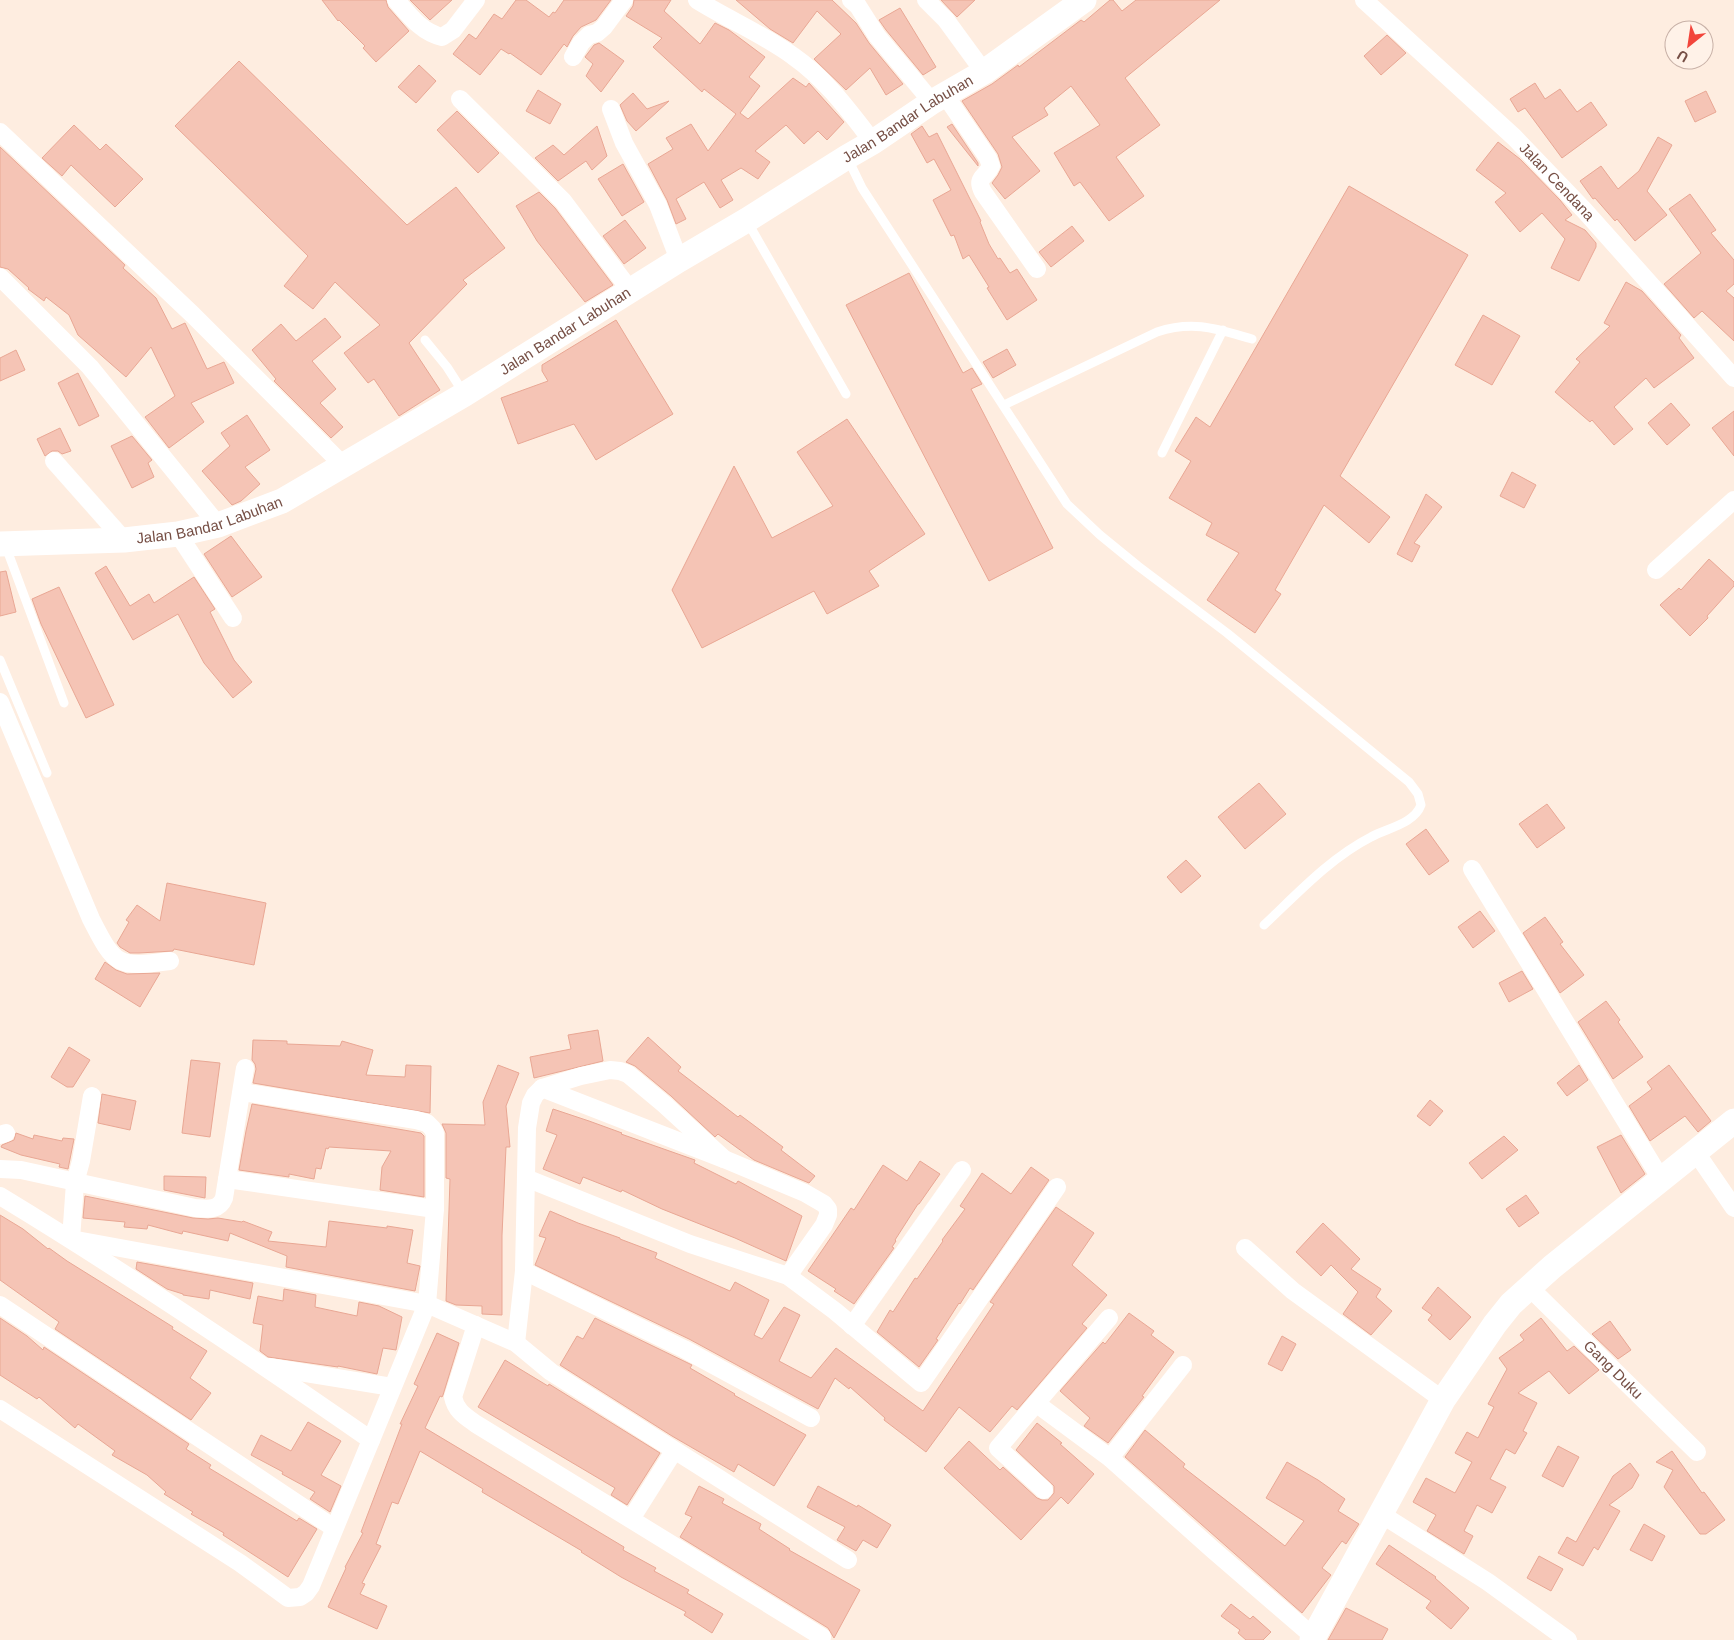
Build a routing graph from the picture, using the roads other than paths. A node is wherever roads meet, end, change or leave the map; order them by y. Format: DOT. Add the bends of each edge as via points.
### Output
graph roads {
  1 [pos="396,0"];
  2 [pos="476,0"];
  3 [pos="624,0"];
  4 [pos="698,0"];
  5 [pos="851,0"];
  6 [pos="926,0"];
  7 [pos="1084,0"];
  8 [pos="1364,0"];
  9 [pos="573,57"];
  10 [pos="984,72"];
  11 [pos="460,99"];
  12 [pos="938,99"];
  13 [pos="611,109"];
  14 [pos="0,132"];
  15 [pos="874,142"];
  16 [pos="847,157"];
  17 [pos="747,220"];
  18 [pos="679,260"];
  19 [pos="1037,269"];
  20 [pos="0,277"];
  21 [pos="630,290"];
  22 [pos="1223,330"];
  23 [pos="1252,339"];
  24 [pos="425,340"];
  25 [pos="1734,378"];
  26 [pos="465,394"];
  27 [pos="846,394"];
  28 [pos="1004,406"];
  29 [pos="1162,453"];
  30 [pos="54,461"];
  31 [pos="343,465"];
  32 [pos="1734,500"];
  33 [pos="218,525"];
  34 [pos="178,534"];
  35 [pos="124,540"];
  36 [pos="3,544"];
  37 [pos="1656,570"];
  38 [pos="233,618"];
  39 [pos="0,660"];
  40 [pos="0,702"];
  41 [pos="64,704"];
  42 [pos="47,773"];
  43 [pos="1472,869"];
  44 [pos="1264,925"];
  45 [pos="170,961"];
  46 [pos="245,1068"];
  47 [pos="542,1088"];
  48 [pos="242,1092"];
  49 [pos="92,1096"];
  50 [pos="1734,1121"];
  51 [pos="1696,1152"];
  52 [pos="724,1159"];
  53 [pos="0,1169"];
  54 [pos="962,1170"];
  55 [pos="526,1178"];
  56 [pos="1661,1179"];
  57 [pos="227,1180"];
  58 [pos="75,1183"];
  59 [pos="1057,1186"];
  60 [pos="0,1196"];
  61 [pos="1734,1208"];
  62 [pos="435,1209"];
  63 [pos="71,1239"];
  64 [pos="1245,1248"];
  65 [pos="524,1271"];
  66 [pos="788,1276"];
  67 [pos="1529,1287"];
  68 [pos="428,1304"];
  69 [pos="0,1305"];
  70 [pos="1109,1318"];
  71 [pos="476,1326"];
  72 [pos="852,1326"];
  73 [pos="516,1343"];
  74 [pos="1183,1365"];
  75 [pos="265,1367"];
  76 [pos="392,1386"];
  77 [pos="1443,1400"];
  78 [pos="1036,1404"];
  79 [pos="0,1409"];
  80 [pos="811,1418"];
  81 [pos="372,1440"];
  82 [pos="674,1451"];
  83 [pos="1697,1452"];
  84 [pos="1110,1458"];
  85 [pos="1044,1490"];
  86 [pos="1380,1514"];
  87 [pos="631,1519"];
  88 [pos="334,1528"];
  89 [pos="848,1560"];
  90 [pos="822,1637"];
  91 [pos="1313,1638"];
  92 [pos="1568,1640"];
  1 -- 2 [label="street" via="415,22 431,34 442,37 453,30"];
  3 -- 9 [label="street" via="604,27 581,43"];
  4 -- 15 [label="street" via="794,56 840,98"];
  5 -- 12 [label="street" via="877,36"];
  6 -- 10 [label="street" via="946,20"];
  7 -- 10 [label="main road, Jalan Bandar Labuhan"];
  8 -- 25 [label="street, Jalan Cendana" via="1514,137"];
  10 -- 12 [label="main road, Jalan Bandar Labuhan"];
  11 -- 21 [label="street" via="563,201"];
  12 -- 15 [label="main road, Jalan Bandar Labuhan"];
  12 -- 19 [label="street" via="988,158 991,166 980,180 983,192"];
  13 -- 18 [label="street" via="624,143 658,205"];
  14 -- 31 [label="street" via="193,315"];
  15 -- 16 [label="main road, Jalan Bandar Labuhan"];
  16 -- 17 [label="main road, Jalan Bandar Labuhan"];
  16 -- 28 [label="lane" via="862,188"];
  17 -- 18 [label="main road, Jalan Bandar Labuhan"];
  17 -- 27 [label="lane"];
  18 -- 21 [label="main road, Jalan Bandar Labuhan"];
  20 -- 33 [label="street" via="90,368"];
  21 -- 26 [label="main road, Jalan Bandar Labuhan"];
  22 -- 23 [label="lane"];
  22 -- 28 [label="lane" via="1186,325 1157,332"];
  22 -- 29 [label="lane"];
  24 -- 26 [label="lane"];
  26 -- 31 [label="main road, Jalan Bandar Labuhan"];
  28 -- 44 [label="lane" via="1066,504 1138,566 1227,633 1409,782 1418,794 1421,805 1414,817 1369,837 1331,863"];
  30 -- 35 [label="street"];
  31 -- 33 [label="main road, Jalan Bandar Labuhan" via="282,501"];
  32 -- 37 [label="street"];
  33 -- 34 [label="main road, Jalan Bandar Labuhan"];
  34 -- 35 [label="main road, Jalan Bandar Labuhan"];
  34 -- 38 [label="street"];
  35 -- 36 [label="main road, Jalan Bandar Labuhan"];
  36 -- 41 [label="lane"];
  39 -- 42 [label="lane"];
  40 -- 45 [label="street" via="110,954 128,964"];
  43 -- 56 [label="street"];
  46 -- 48 [label="street"];
  47 -- 52 [label="street"];
  47 -- 52 [label="street" via="610,1070 628,1074"];
  47 -- 55 [label="street" via="535,1095 529,1113"];
  48 -- 57 [label="street"];
  48 -- 62 [label="street" via="427,1123 435,1133"];
  49 -- 58 [label="street"];
  50 -- 51 [label="main road"];
  51 -- 56 [label="main road"];
  51 -- 61 [label="street"];
  52 -- 66 [label="street" via="805,1193 828,1209 824,1225"];
  53 -- 58 [label="street" via="21,1170"];
  54 -- 72 [label="street"];
  55 -- 65 [label="street"];
  55 -- 66 [label="street" via="690,1244"];
  56 -- 67 [label="main road"];
  57 -- 58 [label="street" via="221,1205 205,1209"];
  57 -- 62 [label="street"];
  58 -- 63 [label="street"];
  59 -- 72 [label="street" via="921,1383"];
  60 -- 63 [label="street"];
  62 -- 68 [label="street"];
  63 -- 68 [label="street"];
  63 -- 75 [label="street"];
  64 -- 77 [label="street" via="1293,1291"];
  65 -- 73 [label="street"];
  65 -- 80 [label="street" via="684,1349"];
  66 -- 72 [label="street"];
  67 -- 77 [label="main road" via="1494,1324"];
  67 -- 83 [label="street, Gang Duku"];
  68 -- 71 [label="street"];
  68 -- 76 [label="street"];
  69 -- 88 [label="street"];
  70 -- 78 [label="street"];
  71 -- 73 [label="street"];
  71 -- 87 [label="street" via="453,1397 455,1406 476,1424"];
  73 -- 82 [label="street" via="551,1372"];
  74 -- 84 [label="street"];
  75 -- 76 [label="street"];
  75 -- 81 [label="street"];
  76 -- 81 [label="street"];
  77 -- 86 [label="main road"];
  78 -- 84 [label="street"];
  78 -- 85 [label="street" via="998,1448"];
  79 -- 88 [label="street" via="240,1563 288,1598 300,1597 311,1586"];
  81 -- 88 [label="street"];
  82 -- 87 [label="street"];
  82 -- 89 [label="street"];
  84 -- 91 [label="street"];
  86 -- 91 [label="main road"];
  86 -- 92 [label="street" via="1488,1582"];
  87 -- 90 [label="street"];
}
